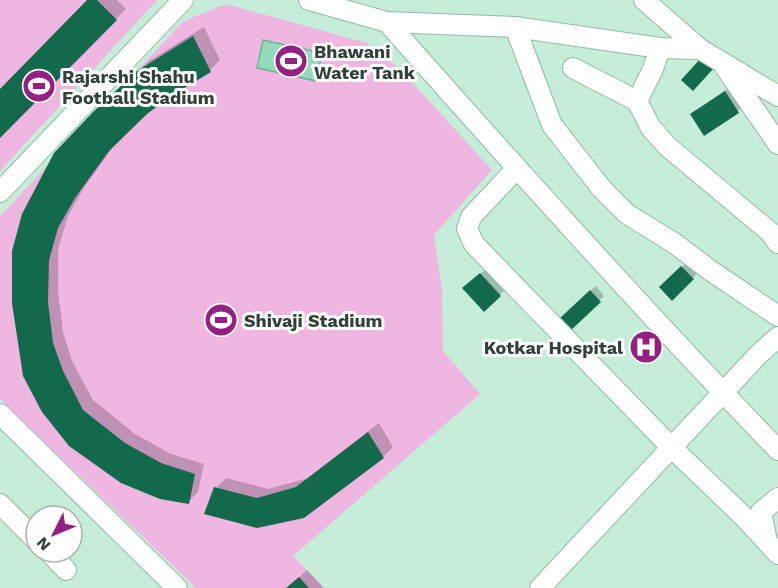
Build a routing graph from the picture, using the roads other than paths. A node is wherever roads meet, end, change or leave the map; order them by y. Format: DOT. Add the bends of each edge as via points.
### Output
graph roads {
  1 [pos="183,0"];
  2 [pos="309,0"];
  3 [pos="644,0"];
  4 [pos="387,22"];
  5 [pos="515,27"];
  6 [pos="660,48"];
  7 [pos="700,49"];
  8 [pos="720,61"];
  9 [pos="573,68"];
  10 [pos="778,96"];
  11 [pos="637,101"];
  12 [pos="778,144"];
  13 [pos="517,168"];
  14 [pos="0,192"];
  15 [pos="778,243"];
  16 [pos="778,316"];
  17 [pos="778,337"];
  18 [pos="722,393"];
  19 [pos="0,414"];
  20 [pos="671,447"];
  21 [pos="778,450"];
  22 [pos="778,498"];
  23 [pos="0,504"];
  24 [pos="24,528"];
  25 [pos="773,548"];
  26 [pos="60,564"];
  27 [pos="66,570"];
  28 [pos="177,588"];
  29 [pos="540,588"];
  1 -- 14 [label="street"];
  2 -- 4 [label="street"];
  3 -- 7 [label="street"];
  4 -- 5 [label="street"];
  4 -- 13 [label="street"];
  5 -- 6 [label="street"];
  5 -- 16 [label="street" via="552,125 602,189 627,214"];
  6 -- 7 [label="street"];
  6 -- 11 [label="street"];
  7 -- 8 [label="street"];
  8 -- 10 [label="street"];
  8 -- 12 [label="street"];
  9 -- 11 [label="street"];
  11 -- 15 [label="street" via="651,128 667,146 770,232"];
  13 -- 18 [label="street"];
  13 -- 20 [label="street" via="471,217 467,229 474,244"];
  17 -- 18 [label="street"];
  18 -- 20 [label="street"];
  18 -- 21 [label="street"];
  19 -- 28 [label="street"];
  20 -- 25 [label="street"];
  20 -- 29 [label="street"];
  22 -- 25 [label="street" via="762,512"];
  23 -- 24 [label="street"];
  26 -- 27 [label="street"];
}
